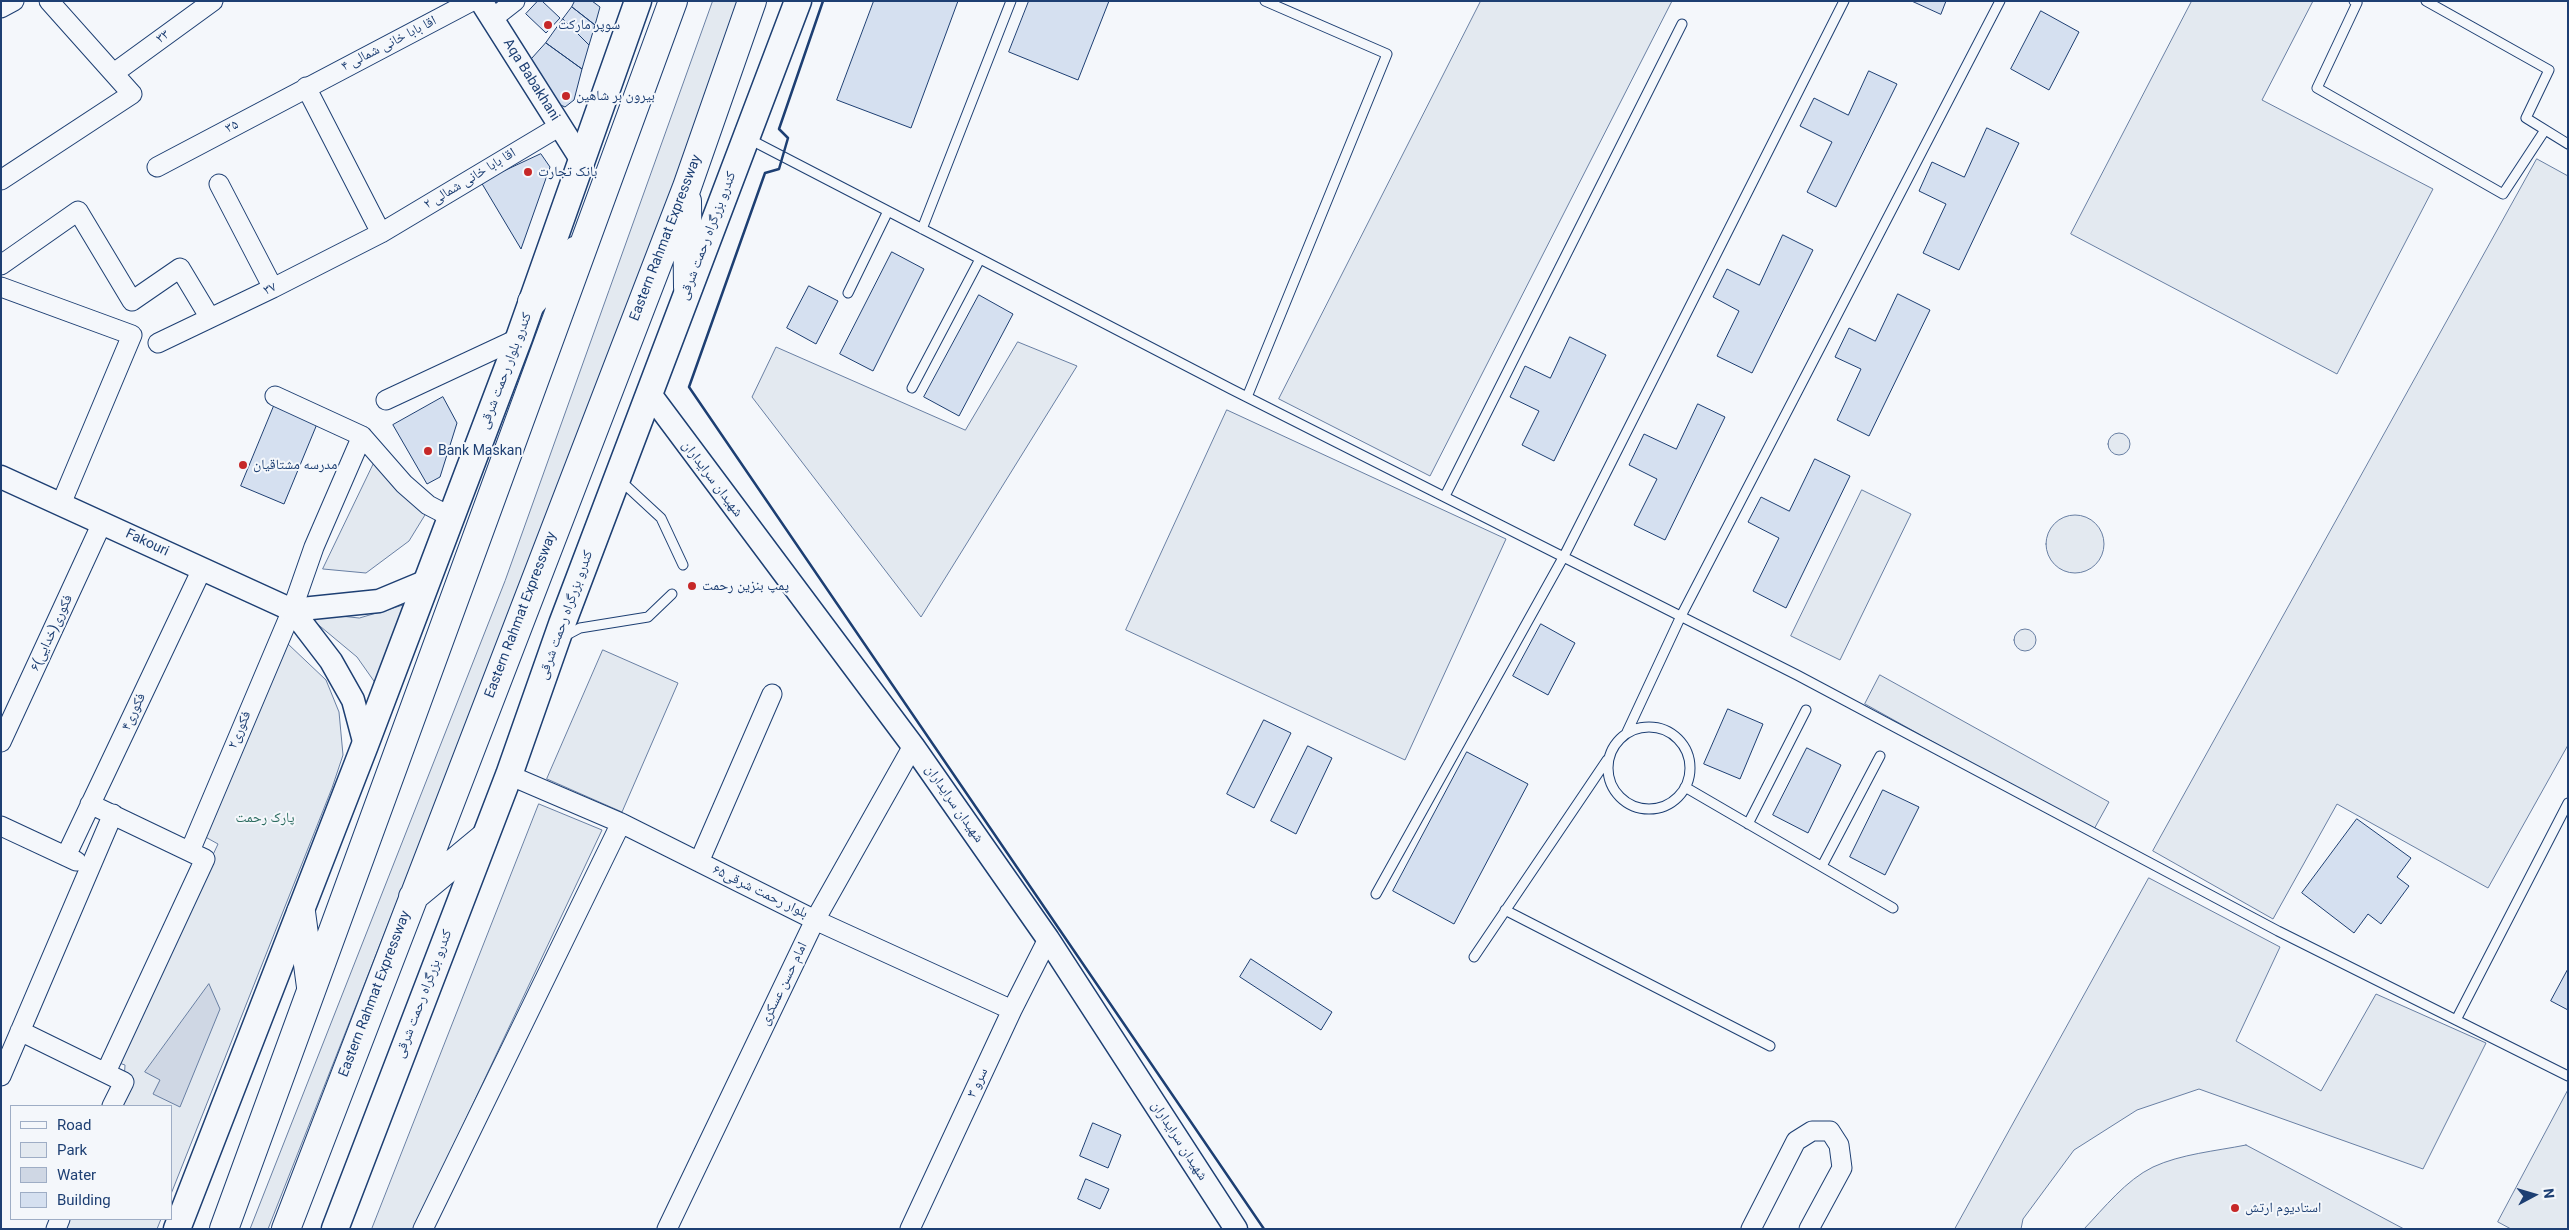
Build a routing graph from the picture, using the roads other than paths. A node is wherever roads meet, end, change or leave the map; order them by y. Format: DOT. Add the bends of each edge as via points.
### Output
graph roads {
  1 [pos="14,1"];
  2 [pos="49,1"];
  3 [pos="213,1"];
  4 [pos="472,1"];
  5 [pos="516,1"];
  6 [pos="638,1"];
  7 [pos="673,1"];
  8 [pos="752,1"];
  9 [pos="798,1"];
  10 [pos="1011,1"];
  11 [pos="1265,1"];
  12 [pos="1844,1"];
  13 [pos="2000,1"];
  14 [pos="2354,1"];
  15 [pos="2426,1"];
  16 [pos="1,8"];
  17 [pos="487,10"];
  18 [pos="1682,24"];
  19 [pos="114,74"];
  20 [pos="306,87"];
  21 [pos="560,126"];
  22 [pos="2545,130"];
  23 [pos="746,138"];
  24 [pos="2568,144"];
  25 [pos="581,159"];
  26 [pos="157,167"];
  27 [pos="1,180"];
  28 [pos="219,184"];
  29 [pos="687,187"];
  30 [pos="888,211"];
  31 [pos="922,229"];
  32 [pos="381,233"];
  33 [pos="588,238"];
  34 [pos="980,259"];
  35 [pos="1,264"];
  36 [pos="1,287"];
  37 [pos="688,287"];
  38 [pos="273,288"];
  39 [pos="848,293"];
  40 [pos="532,302"];
  41 [pos="210,318"];
  42 [pos="519,338"];
  43 [pos="158,343"];
  44 [pos="912,388"];
  45 [pos="650,394"];
  46 [pos="275,396"];
  47 [pos="1247,397"];
  48 [pos="386,400"];
  49 [pos="362,436"];
  50 [pos="1,477"];
  51 [pos="618,478"];
  52 [pos="1445,496"];
  53 [pos="61,504"];
  54 [pos="451,517"];
  55 [pos="102,523"];
  56 [pos="1564,556"];
  57 [pos="683,565"];
  58 [pos="202,569"];
  59 [pos="427,581"];
  60 [pos="672,594"];
  61 [pos="292,610"];
  62 [pos="1681,616"];
  63 [pos="556,640"];
  64 [pos="772,694"];
  65 [pos="1806,710"];
  66 [pos="1627,732"];
  67 [pos="1,742"];
  68 [pos="365,745"];
  69 [pos="913,746"];
  70 [pos="1880,756"];
  71 [pos="1608,758"];
  72 [pos="509,775"];
  73 [pos="1685,787"];
  74 [pos="2568,803"];
  75 [pos="90,804"];
  76 [pos="113,814"];
  77 [pos="621,823"];
  78 [pos="1748,824"];
  79 [pos="1,826"];
  80 [pos="483,839"];
  81 [pos="190,851"];
  82 [pos="66,856"];
  83 [pos="699,862"];
  84 [pos="1822,866"];
  85 [pos="90,868"];
  86 [pos="1376,894"];
  87 [pos="412,898"];
  88 [pos="1893,908"];
  89 [pos="1505,910"];
  90 [pos="301,912"];
  91 [pos="815,920"];
  92 [pos="1048,939"];
  93 [pos="1474,957"];
  94 [pos="312,990"];
  95 [pos="1012,1010"];
  96 [pos="2456,1020"];
  97 [pos="20,1031"];
  98 [pos="1770,1046"];
  99 [pos="106,1072"];
  100 [pos="1,1076"];
  101 [pos="2568,1076"];
  102 [pos="112,1105"];
  103 [pos="177,1229"];
  104 [pos="224,1229"];
  105 [pos="286,1229"];
  106 [pos="335,1229"];
  107 [pos="423,1229"];
  108 [pos="667,1229"];
  109 [pos="910,1229"];
  110 [pos="1236,1229"];
  111 [pos="1751,1229"];
  112 [pos="1809,1229"];
  1 -- 16 [label="street"];
  2 -- 19 [label="street"];
  3 -- 19 [label="street, ۳۳"];
  4 -- 20 [label="street, ۴ اقا بابا خانی شمالی"];
  5 -- 17 [label="street"];
  6 -- 25 [label="main road"];
  7 -- 33 [label="highway"];
  8 -- 29 [label="highway, Eastern Rahmat Expressway"];
  9 -- 23 [label="main road, کندرو بزرگراه رحمت شرقی"];
  10 -- 31 [label="lane"];
  11 -- 47 [label="lane" via="1387,54"];
  12 -- 56 [label="lane"];
  13 -- 62 [label="lane"];
  14 -- 22 [label="lane" via="2357,3 2317,88 2503,194"];
  15 -- 22 [label="lane" via="2549,70 2526,118"];
  17 -- 21 [label="street, Aqa Babakhani"];
  18 -- 52 [label="lane"];
  19 -- 27 [label="street" via="132,94"];
  20 -- 26 [label="street, ۳۵"];
  20 -- 32 [label="street"];
  21 -- 25 [label="street, Aqa Babakhani"];
  21 -- 32 [label="street, ۲ اقا بابا خانی شمالی"];
  22 -- 24 [label="lane"];
  23 -- 30 [label="lane"];
  23 -- 37 [label="main road, کندرو بزرگراه رحمت شرقی"];
  25 -- 40 [label="main road"];
  28 -- 38 [label="street"];
  29 -- 37 [label="highway"];
  29 -- 87 [label="highway, Eastern Rahmat Expressway"];
  30 -- 31 [label="lane"];
  30 -- 39 [label="lane"];
  31 -- 34 [label="lane"];
  32 -- 38 [label="street, ۳۷"];
  33 -- 40 [label="highway"];
  33 -- 94 [label="highway"];
  34 -- 44 [label="lane"];
  34 -- 47 [label="lane"];
  35 -- 41 [label="street" via="78,211 132,300 180,268"];
  36 -- 53 [label="street" via="132,335"];
  37 -- 45 [label="main road, کندرو بزرگراه رحمت شرقی"];
  38 -- 41 [label="street, ۳۷"];
  40 -- 42 [label="main road, کندرو بلوار رحمت شرقی"];
  41 -- 43 [label="street, ۳۷"];
  42 -- 48 [label="street"];
  42 -- 54 [label="main road, کندرو بلوار رحمت شرقی"];
  45 -- 51 [label="main road, کندرو بزرگراه رحمت شرقی"];
  45 -- 69 [label="street, شهیدان سرایداران"];
  46 -- 49 [label="street"];
  47 -- 52 [label="lane"];
  49 -- 54 [label="street" via="404,484 428,505"];
  49 -- 61 [label="street, فکوری۲" via="314,547"];
  50 -- 53 [label="street, Fakouri"];
  51 -- 57 [label="lane" via="661,518"];
  51 -- 63 [label="main road, کندرو بزرگراه رحمت شرقی"];
  52 -- 56 [label="lane"];
  53 -- 55 [label="street, Fakouri"];
  54 -- 59 [label="main road, کندرو بلوار رحمت شرقی"];
  55 -- 58 [label="street, Fakouri"];
  55 -- 67 [label="street, ۶فکوری(خدایی)"];
  56 -- 62 [label="lane"];
  56 -- 86 [label="lane"];
  58 -- 61 [label="street, Fakouri"];
  58 -- 75 [label="street, فکوری۴"];
  59 -- 61 [label="street" via="379,601"];
  59 -- 68 [label="main road"];
  60 -- 63 [label="lane" via="648,617 580,628"];
  61 -- 68 [label="street, Fakouri" via="331,661 353,700"];
  61 -- 81 [label="street, فکوری۲"];
  62 -- 66 [label="lane"];
  62 -- 96 [label="lane" via="2278,931"];
  63 -- 72 [label="main road, کندرو بزرگراه رحمت شرقی"];
  64 -- 83 [label="street"];
  65 -- 78 [label="lane"];
  66 -- 71 [label="lane" via="1612,748"];
  66 -- 73 [label="lane" via="1658,727 1677,737 1688,756 1689,777"];
  68 -- 90 [label="main road"];
  69 -- 91 [label="street, امام حسن عسکری"];
  69 -- 92 [label="street, شهیدان سرایداران"];
  70 -- 84 [label="lane"];
  71 -- 73 [label="lane" via="1607,769 1613,790 1629,804 1650,809 1661,807 1679,796"];
  71 -- 89 [label="lane"];
  72 -- 77 [label="street, بلوار رحمت شرقی۶۵"];
  72 -- 80 [label="main road, کندرو بزرگراه رحمت شرقی"];
  73 -- 78 [label="lane"];
  74 -- 96 [label="lane"];
  75 -- 76 [label="street"];
  75 -- 82 [label="street, فکوری۴"];
  76 -- 81 [label="street"];
  76 -- 85 [label="street"];
  77 -- 83 [label="street, بلوار رحمت شرقی۶۵"];
  77 -- 107 [label="street"];
  78 -- 84 [label="lane"];
  79 -- 82 [label="street"];
  80 -- 87 [label="highway"];
  80 -- 106 [label="main road, کندرو بزرگراه رحمت شرقی"];
  81 -- 99 [label="street" via="205,858"];
  82 -- 85 [label="street"];
  83 -- 91 [label="street, بلوار رحمت شرقی۶۵"];
  84 -- 88 [label="lane"];
  85 -- 97 [label="street"];
  87 -- 105 [label="highway, Eastern Rahmat Expressway"];
  89 -- 93 [label="lane"];
  89 -- 98 [label="lane"];
  90 -- 94 [label="highway"];
  90 -- 103 [label="main road"];
  91 -- 95 [label="street, بلوار رحمت شرقی۶۵"];
  91 -- 108 [label="street, امام حسن عسکری"];
  92 -- 95 [label="street, سرو ۳"];
  92 -- 110 [label="street, شهیدان سرایداران"];
  94 -- 104 [label="highway"];
  95 -- 109 [label="street, سرو ۳"];
  96 -- 101 [label="lane"];
  97 -- 99 [label="street"];
  97 -- 100 [label="street"];
  99 -- 102 [label="street" via="124,1082"];
  111 -- 112 [label="street" via="1796,1141 1812,1131 1830,1131 1839,1145 1842,1168"];
}
